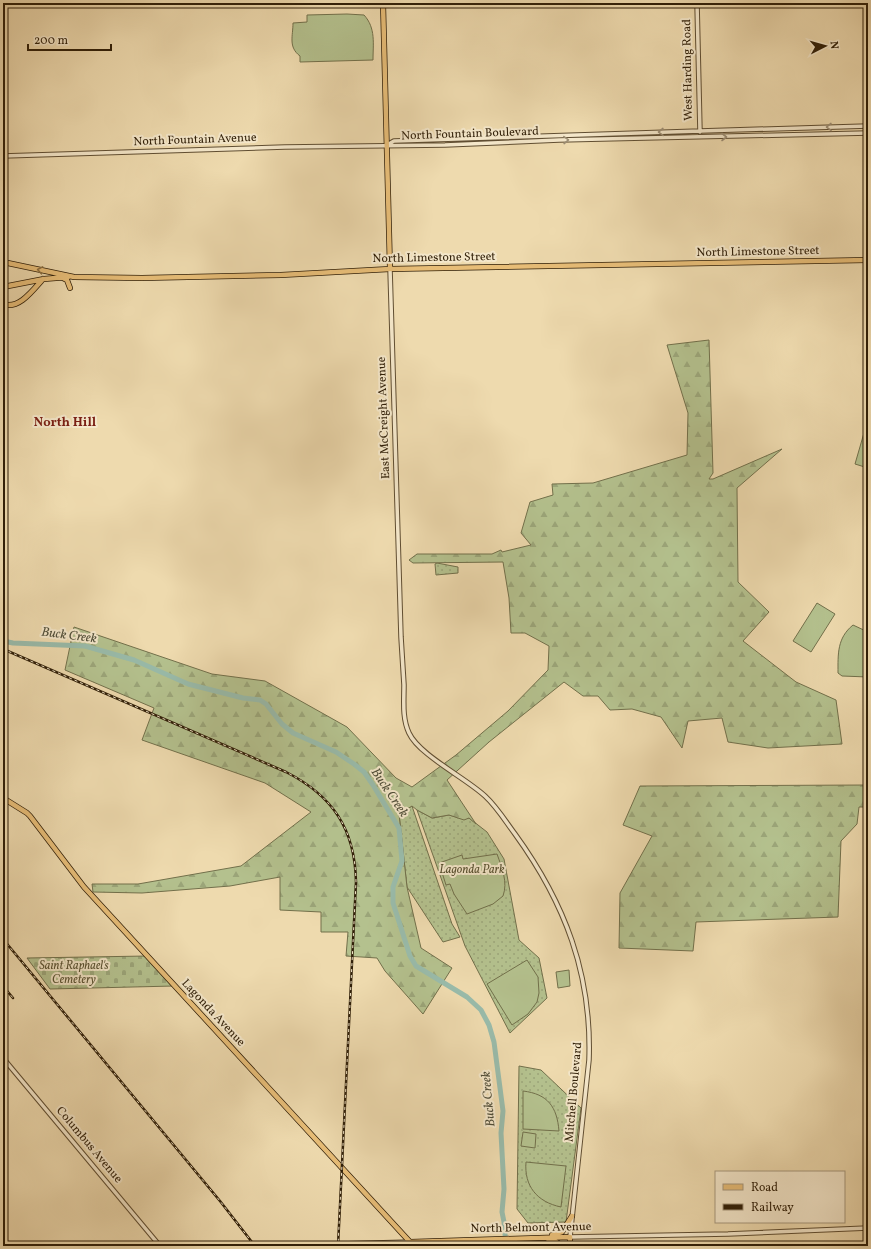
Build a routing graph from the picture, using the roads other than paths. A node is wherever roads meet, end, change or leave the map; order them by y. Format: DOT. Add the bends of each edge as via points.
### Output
graph roads {
  1 [pos="383,3"];
  2 [pos="697,3"];
  3 [pos="868,126"];
  4 [pos="700,130"];
  5 [pos="868,133"];
  6 [pos="700,137"];
  7 [pos="387,145"];
  8 [pos="3,156"];
  9 [pos="868,260"];
  10 [pos="4,264"];
  11 [pos="390,269"];
  12 [pos="74,276"];
  13 [pos="59,277"];
  14 [pos="44,279"];
  15 [pos="3,287"];
  16 [pos="70,288"];
  17 [pos="3,304"];
  18 [pos="404,691"];
  19 [pos="3,798"];
  20 [pos="3,1058"];
  21 [pos="572,1216"];
  22 [pos="868,1228"];
  23 [pos="570,1237"];
  24 [pos="543,1238"];
  25 [pos="448,1240"];
  26 [pos="410,1242"];
  27 [pos="160,1246"];
  28 [pos="195,1246"];
  29 [pos="436,1246"];
  30 [pos="562,1246"];
  31 [pos="570,1246"];
  1 -- 7 [label="main road, East McCreight Avenue"];
  2 -- 4 [label="street, West Harding Road"];
  3 -- 4 [label="street, North Fountain Boulevard, one-way"];
  4 -- 6 [label="street, West Harding Road"];
  4 -- 7 [label="street, North Fountain Boulevard, one-way" via="394,141"];
  6 -- 5 [label="street, North Fountain Boulevard, one-way"];
  7 -- 6 [label="street, North Fountain Boulevard, one-way"];
  7 -- 8 [label="street, North Fountain Avenue"];
  7 -- 11 [label="main road, East McCreight Avenue"];
  9 -- 11 [label="main road, North Limestone Street"];
  12 -- 10 [label="main road, North Limestone Street, one-way"];
  11 -- 12 [label="main road, North Limestone Street" via="236,276"];
  11 -- 18 [label="street, East McCreight Avenue"];
  12 -- 13 [label="main road"];
  13 -- 14 [label="main road"];
  13 -- 16 [label="main road" via="66,280"];
  14 -- 15 [label="main road"];
  14 -- 17 [label="main road" via="17,304"];
  18 -- 21 [label="street, Mitchell Boulevard" via="405,719 411,737 428,753 485,795 534,861 548,884 568,928 578,960 586,1002 589,1053"];
  19 -- 26 [label="main road, Lagonda Avenue" via="30,816 84,887"];
  20 -- 27 [label="street, Columbus Avenue"];
  21 -- 23 [label="street, Mitchell Boulevard"];
  21 -- 24 [label="main road" via="562,1232"];
  22 -- 23 [label="street, North Belmont Avenue"];
  23 -- 24 [label="main road, North Belmont Avenue"];
  23 -- 31 [label="main road, Mitchell Boulevard"];
  24 -- 25 [label="main road, North Belmont Avenue"];
  24 -- 30 [label="main road"];
  25 -- 26 [label="main road, North Belmont Avenue"];
  25 -- 29 [label="street"];
  26 -- 28 [label="street, North Belmont Avenue"];
}
